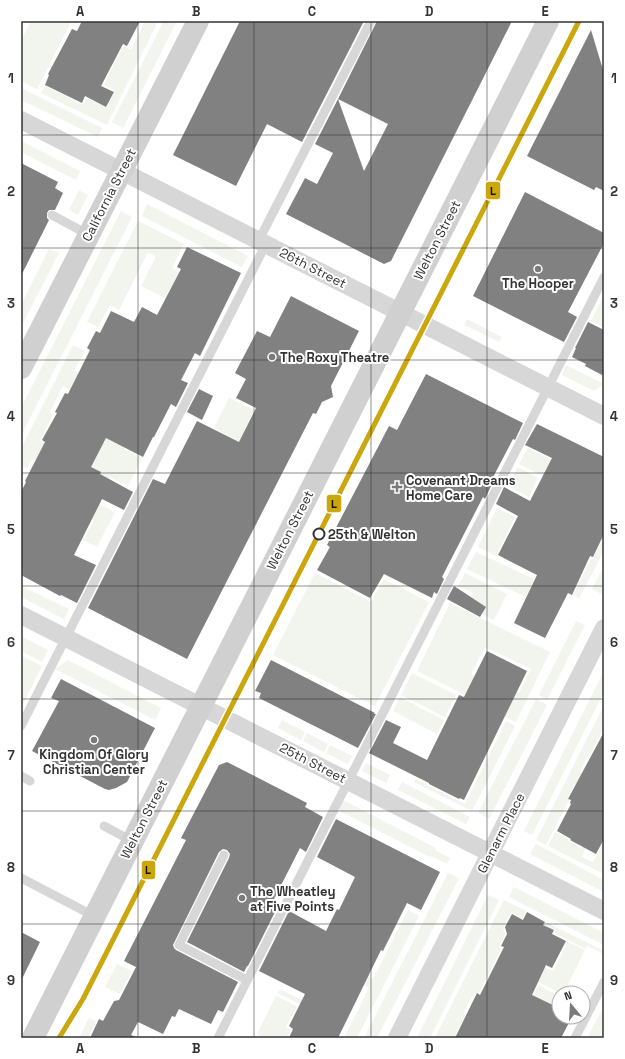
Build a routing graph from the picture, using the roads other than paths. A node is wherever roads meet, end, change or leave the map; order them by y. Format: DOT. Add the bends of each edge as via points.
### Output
graph roads {
  1 [pos="198,21"];
  2 [pos="371,21"];
  3 [pos="548,21"];
  4 [pos="21,120"];
  5 [pos="122,171"];
  6 [pos="52,216"];
  7 [pos="89,235"];
  8 [pos="263,242"];
  9 [pos="604,278"];
  10 [pos="400,312"];
  11 [pos="21,368"];
  12 [pos="548,387"];
  13 [pos="604,416"];
  14 [pos="21,615"];
  15 [pos="604,628"];
  16 [pos="65,637"];
  17 [pos="201,706"];
  18 [pos="21,726"];
  19 [pos="21,776"];
  20 [pos="30,781"];
  21 [pos="348,781"];
  22 [pos="104,826"];
  23 [pos="132,841"];
  24 [pos="491,853"];
  25 [pos="224,855"];
  26 [pos="21,878"];
  27 [pos="604,911"];
  28 [pos="94,916"];
  29 [pos="247,980"];
  30 [pos="604,982"];
  31 [pos="33,1038"];
  32 [pos="218,1038"];
  33 [pos="397,1038"];
  34 [pos="575,1038"];
  1 -- 5 [label="street, California Street"];
  2 -- 8 [label="lane"];
  3 -- 10 [label="street, Welton Street"];
  4 -- 5 [label="street, 26th Street"];
  5 -- 7 [label="street, California Street"];
  5 -- 8 [label="street, 26th Street"];
  6 -- 7 [label="lane"];
  7 -- 11 [label="street, California Street"];
  8 -- 10 [label="street, 26th Street"];
  8 -- 16 [label="lane"];
  9 -- 12 [label="lane"];
  10 -- 12 [label="street, 26th Street"];
  10 -- 17 [label="street, Welton Street"];
  12 -- 13 [label="street, 26th Street"];
  12 -- 21 [label="lane"];
  14 -- 16 [label="street, 25th Street"];
  15 -- 24 [label="street, Glenarm Place"];
  16 -- 17 [label="street, 25th Street"];
  16 -- 18 [label="lane"];
  17 -- 21 [label="street, 25th Street"];
  17 -- 23 [label="street, Welton Street"];
  19 -- 20 [label="lane"];
  21 -- 24 [label="street, 25th Street"];
  21 -- 29 [label="lane"];
  22 -- 23 [label="lane"];
  23 -- 28 [label="street, Welton Street"];
  24 -- 27 [label="street, 25th Street"];
  24 -- 33 [label="street, Glenarm Place"];
  25 -- 29 [label="lane" via="178,945"];
  26 -- 28 [label="lane"];
  28 -- 31 [label="street, Welton Street"];
  29 -- 32 [label="lane"];
  30 -- 34 [label="lane"];
}
